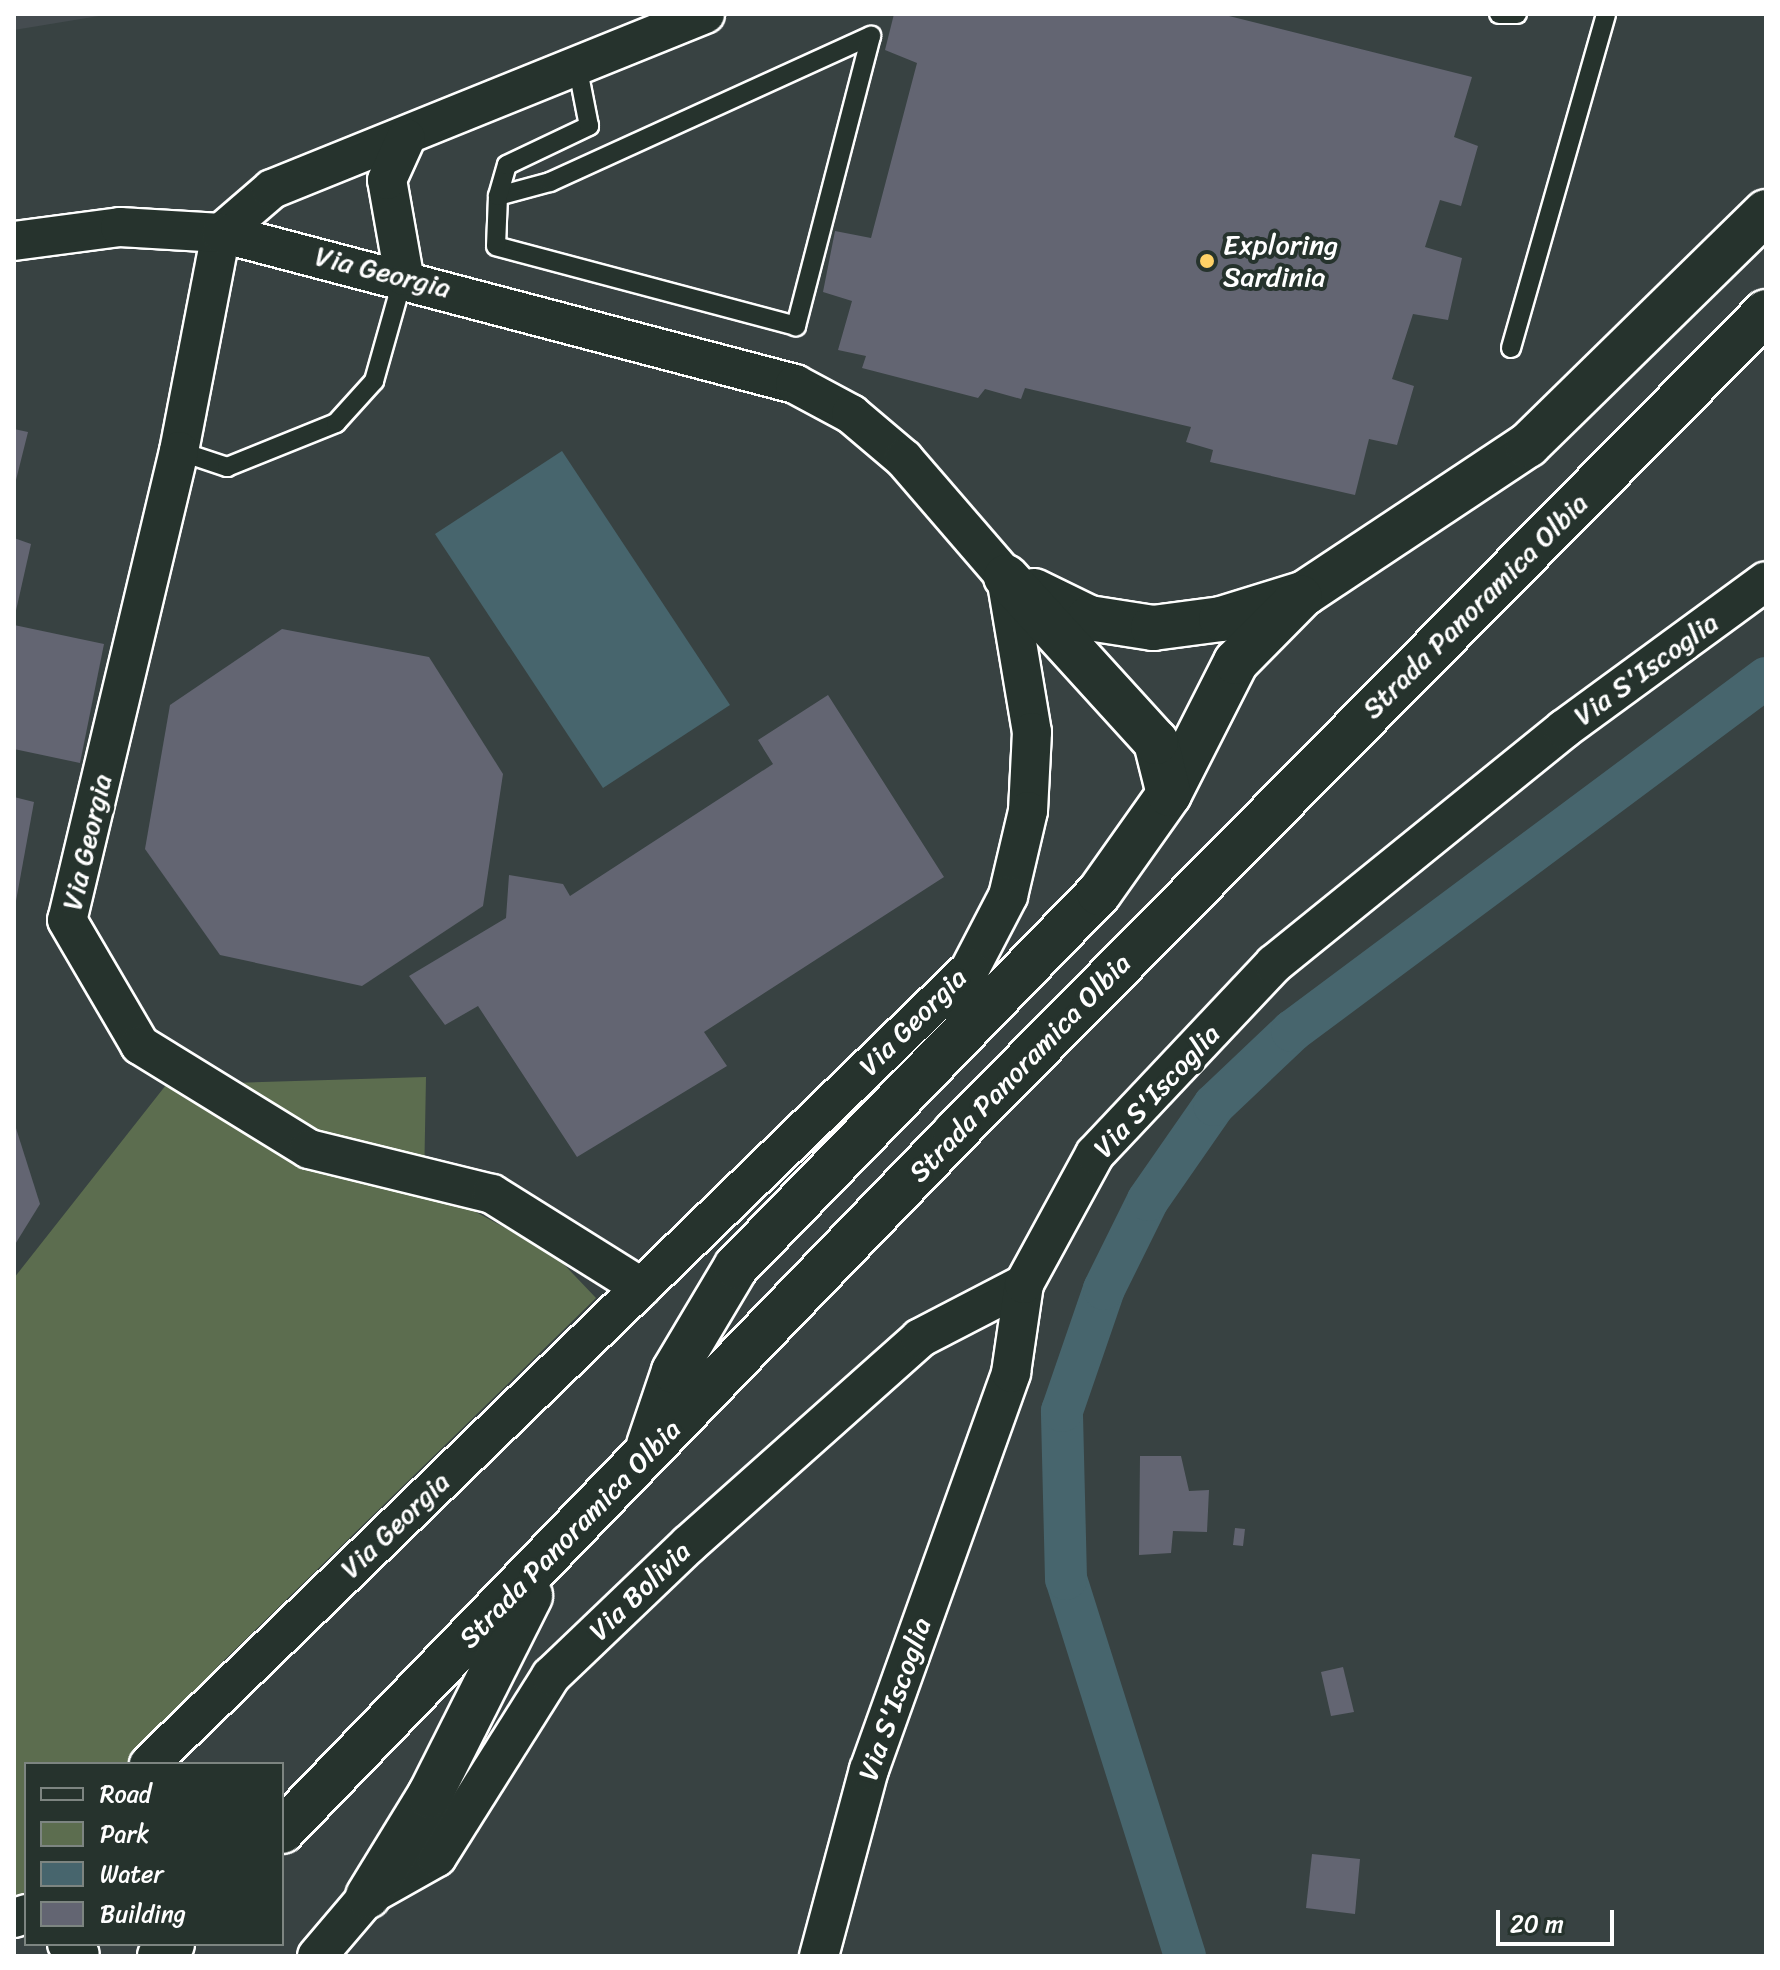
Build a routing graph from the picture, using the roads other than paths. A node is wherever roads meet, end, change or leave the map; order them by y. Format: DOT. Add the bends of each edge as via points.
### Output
graph roads {
  1 [pos="705,14"];
  2 [pos="1499,14"];
  3 [pos="1517,14"];
  4 [pos="1606,14"];
  5 [pos="578,70"];
  6 [pos="406,138"];
  7 [pos="498,196"];
  8 [pos="1766,212"];
  9 [pos="221,233"];
  10 [pos="14,241"];
  11 [pos="404,276"];
  12 [pos="1766,312"];
  13 [pos="1511,348"];
  14 [pos="179,451"];
  15 [pos="1006,577"];
  16 [pos="1766,581"];
  17 [pos="1305,593"];
  18 [pos="1169,794"];
  19 [pos="1024,1284"];
  20 [pos="641,1287"];
  21 [pos="644,1459"];
  22 [pos="549,1557"];
  23 [pos="151,1762"];
  24 [pos="284,1829"];
  25 [pos="368,1896"];
  26 [pos="317,1956"];
  27 [pos="819,1956"];
  1 -- 5 [label="street"];
  2 -- 3 [label="lane"];
  4 -- 13 [label="lane"];
  5 -- 6 [label="street"];
  5 -- 7 [label="lane" via="589,126 507,165"];
  6 -- 9 [label="street" via="272,189"];
  6 -- 11 [label="street" via="387,180"];
  7 -- 7 [label="lane" via="496,246 796,326 871,36 550,182"];
  8 -- 17 [label="highway" via="1528,445"];
  9 -- 10 [label="street" via="120,227"];
  9 -- 11 [label="street, Via Georgia"];
  9 -- 14 [label="street, Via Georgia"];
  11 -- 14 [label="lane" via="374,381 336,423 227,467"];
  11 -- 15 [label="street, Via Georgia" via="795,384 851,414 904,459"];
  12 -- 21 [label="highway, Strada Panoramica Olbia" via="955,1133"];
  14 -- 20 [label="street, Via Georgia" via="67,920 140,1045 309,1149 492,1194"];
  15 -- 17 [label="highway" via="1089,618 1153,628 1221,619"];
  15 -- 18 [label="highway" via="1156,742"];
  15 -- 20 [label="street, Via Georgia" via="1032,732 1028,811 1008,896 970,969"];
  16 -- 19 [label="street, Via S'Iscoglia" via="1564,729 1274,964 1095,1154"];
  17 -- 18 [label="highway" via="1236,662"];
  18 -- 21 [label="highway" via="1099,893 736,1267 674,1371"];
  19 -- 25 [label="street, Via Bolivia" via="920,1338 688,1545 551,1676 437,1857"];
  19 -- 27 [label="street, Via S'Iscoglia" via="1011,1373 869,1770"];
  20 -- 23 [label="street, Via Georgia"];
  21 -- 22 [label="highway, Strada Panoramica Olbia"];
  22 -- 24 [label="highway, Strada Panoramica Olbia"];
  22 -- 25 [label="highway" via="430,1795"];
  25 -- 26 [label="street, Via Bolivia"];
}
